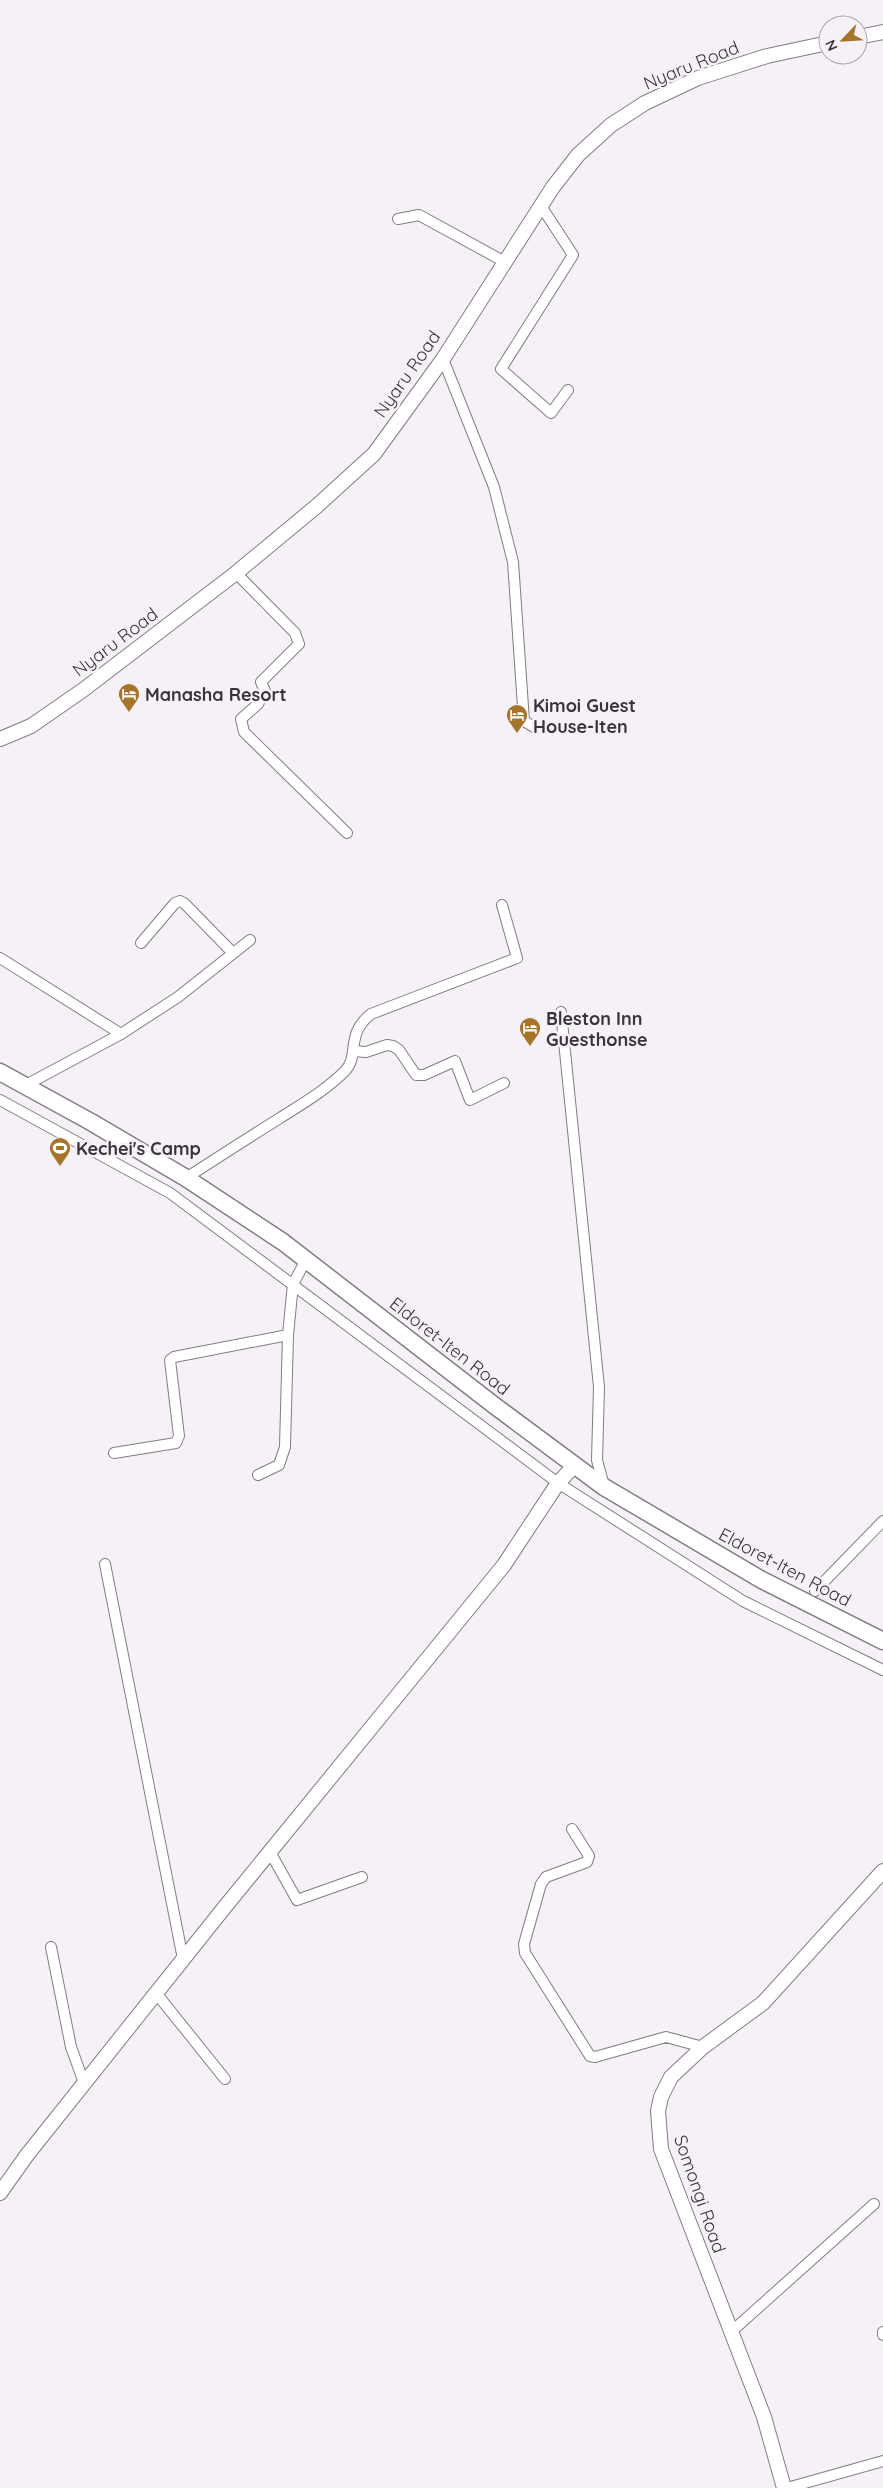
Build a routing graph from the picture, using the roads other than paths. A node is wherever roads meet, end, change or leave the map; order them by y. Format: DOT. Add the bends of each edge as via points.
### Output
graph roads {
  1 [pos="883,32"];
  2 [pos="868,34"];
  3 [pos="818,45"];
  4 [pos="540,206"];
  5 [pos="398,220"];
  6 [pos="505,262"];
  7 [pos="442,359"];
  8 [pos="568,390"];
  9 [pos="236,573"];
  10 [pos="534,727"];
  11 [pos="0,739"];
  12 [pos="347,832"];
  13 [pos="502,905"];
  14 [pos="250,940"];
  15 [pos="141,943"];
  16 [pos="233,953"];
  17 [pos="0,958"];
  18 [pos="561,1012"];
  19 [pos="121,1034"];
  20 [pos="353,1051"];
  21 [pos="0,1072"];
  22 [pos="504,1083"];
  23 [pos="24,1086"];
  24 [pos="0,1100"];
  25 [pos="186,1178"];
  26 [pos="306,1260"];
  27 [pos="293,1284"];
  28 [pos="288,1335"];
  29 [pos="114,1453"];
  30 [pos="575,1465"];
  31 [pos="258,1475"];
  32 [pos="558,1483"];
  33 [pos="604,1487"];
  34 [pos="883,1521"];
  35 [pos="105,1564"];
  36 [pos="815,1591"];
  37 [pos="883,1641"];
  38 [pos="883,1670"];
  39 [pos="572,1829"];
  40 [pos="270,1852"];
  41 [pos="883,1872"];
  42 [pos="362,1877"];
  43 [pos="51,1947"];
  44 [pos="183,1959"];
  45 [pos="156,1993"];
  46 [pos="704,2047"];
  47 [pos="225,2079"];
  48 [pos="84,2083"];
  49 [pos="0,2193"];
  50 [pos="874,2204"];
  51 [pos="731,2332"];
  52 [pos="883,2461"];
  53 [pos="786,2488"];
  1 -- 2 [label="street"];
  3 -- 4 [label="street, Nyaru Road" via="767,56 698,78 645,103 611,125 578,155"];
  4 -- 6 [label="street, Nyaru Road"];
  4 -- 8 [label="street" via="573,255 501,369 550,413"];
  5 -- 6 [label="street" via="419,215"];
  6 -- 7 [label="street, Nyaru Road"];
  7 -- 9 [label="street, Nyaru Road" via="374,454"];
  7 -- 10 [label="street" via="494,487 513,562 524,721"];
  9 -- 11 [label="street, Nyaru Road" via="83,690 31,726"];
  9 -- 12 [label="street" via="296,633 299,644 261,682 265,692 258,704 241,719 244,732"];
  13 -- 20 [label="street" via="517,958 371,1014 360,1023"];
  14 -- 16 [label="street"];
  15 -- 16 [label="street" via="180,901"];
  16 -- 19 [label="street" via="178,997"];
  17 -- 19 [label="street"];
  18 -- 33 [label="street" via="598,1387 598,1460"];
  19 -- 23 [label="street"];
  20 -- 22 [label="street" via="366,1052 393,1046 416,1075 424,1075 455,1061 470,1100"];
  20 -- 25 [label="street" via="346,1069 321,1092"];
  21 -- 23 [label="main road, Eldoret-Iten Road"];
  23 -- 25 [label="main road, Eldoret-Iten Road"];
  24 -- 27 [label="street" via="170,1193"];
  25 -- 26 [label="main road, Eldoret-Iten Road"];
  26 -- 27 [label="street"];
  26 -- 30 [label="main road, Eldoret-Iten Road"];
  27 -- 28 [label="street"];
  27 -- 32 [label="street"];
  28 -- 29 [label="street" via="174,1357 170,1364 178,1436 176,1443"];
  28 -- 31 [label="street" via="285,1447 279,1465"];
  30 -- 32 [label="street"];
  30 -- 33 [label="main road, Eldoret-Iten Road"];
  32 -- 38 [label="street" via="743,1600"];
  32 -- 40 [label="street" via="504,1565"];
  33 -- 37 [label="main road, Eldoret-Iten Road" via="762,1580"];
  34 -- 36 [label="street"];
  35 -- 44 [label="street"];
  39 -- 46 [label="street" via="588,1856 587,1862 546,1878 541,1884 524,1944 525,1953 590,2056 666,2037"];
  40 -- 42 [label="street" via="297,1900"];
  40 -- 44 [label="street"];
  41 -- 46 [label="street, Somongi Road" via="763,2003"];
  43 -- 48 [label="street" via="71,2047"];
  44 -- 45 [label="street"];
  45 -- 47 [label="street"];
  45 -- 48 [label="street"];
  46 -- 51 [label="street, Somongi Road" via="671,2077 661,2097 658,2132 673,2182"];
  48 -- 49 [label="street"];
  50 -- 51 [label="street"];
  51 -- 53 [label="street, Somongi Road" via="764,2417"];
  52 -- 53 [label="street"];
}
